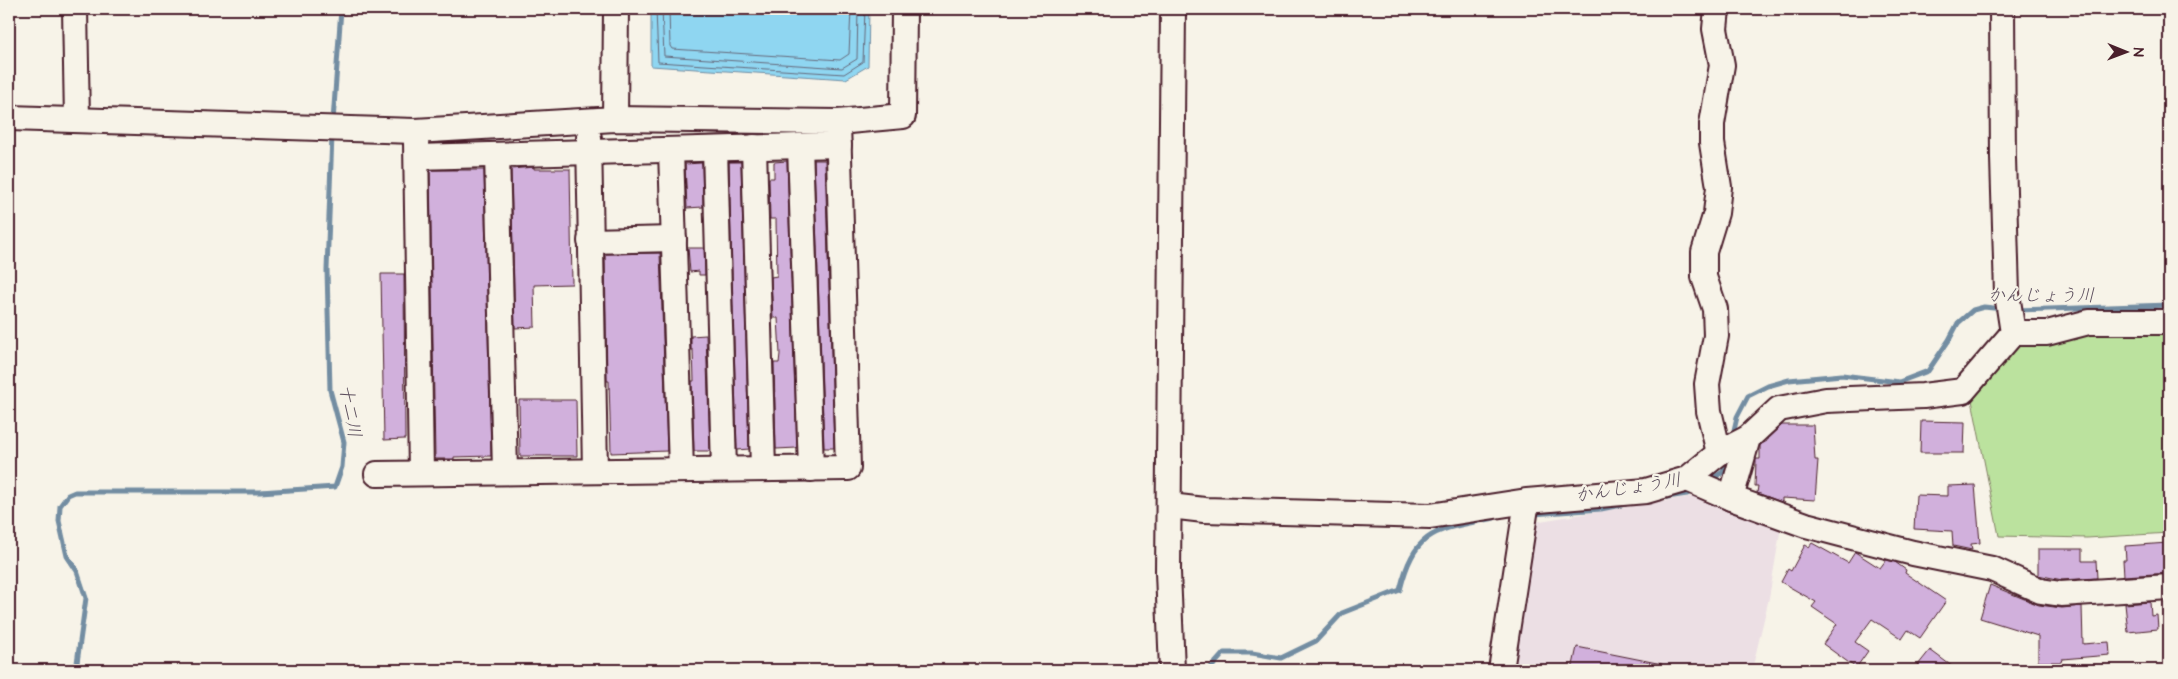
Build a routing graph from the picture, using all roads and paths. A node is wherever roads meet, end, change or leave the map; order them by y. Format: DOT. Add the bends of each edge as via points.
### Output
graph roads {
  1 [pos="75,9"];
  2 [pos="616,9"];
  3 [pos="904,9"];
  4 [pos="1173,9"];
  5 [pos="1717,9"];
  6 [pos="2002,9"];
  7 [pos="9,118"];
  8 [pos="615,119"];
  9 [pos="77,120"];
  10 [pos="589,121"];
  11 [pos="415,131"];
  12 [pos="838,133"];
  13 [pos="800,146"];
  14 [pos="754,148"];
  15 [pos="716,149"];
  16 [pos="671,150"];
  17 [pos="589,153"];
  18 [pos="496,155"];
  19 [pos="417,158"];
  20 [pos="674,238"];
  21 [pos="590,240"];
  22 [pos="2169,322"];
  23 [pos="2013,333"];
  24 [pos="1748,438"];
  25 [pos="1719,453"];
  26 [pos="811,468"];
  27 [pos="724,469"];
  28 [pos="763,469"];
  29 [pos="681,470"];
  30 [pos="505,471"];
  31 [pos="595,471"];
  32 [pos="421,473"];
  33 [pos="377,474"];
  34 [pos="1687,479"];
  35 [pos="1731,498"];
  36 [pos="1527,502"];
  37 [pos="1170,506"];
  38 [pos="2169,587"];
  39 [pos="1172,670"];
  40 [pos="1501,670"];
  1 -- 9 [label="street"];
  2 -- 8 [label="street"];
  3 -- 12 [label="street" via="903,116"];
  4 -- 37 [label="street"];
  5 -- 25 [label="street" via="1716,29 1722,65 1712,143 1719,187 1716,213 1704,252 1704,278 1715,309 1716,336 1707,384 1709,411"];
  6 -- 23 [label="street" via="2007,294"];
  7 -- 9 [label="street"];
  8 -- 10 [label="street"];
  8 -- 12 [label="street"];
  9 -- 11 [label="street"];
  10 -- 11 [label="street"];
  10 -- 17 [label="street"];
  11 -- 19 [label="street"];
  12 -- 13 [label="street"];
  12 -- 26 [label="street" via="848,468"];
  13 -- 14 [label="street"];
  13 -- 26 [label="street"];
  14 -- 15 [label="street"];
  14 -- 28 [label="street"];
  15 -- 16 [label="street"];
  15 -- 27 [label="street"];
  16 -- 17 [label="street"];
  16 -- 20 [label="street"];
  17 -- 18 [label="street"];
  17 -- 21 [label="street"];
  18 -- 19 [label="street"];
  18 -- 30 [label="street"];
  19 -- 32 [label="street"];
  20 -- 21 [label="street"];
  20 -- 29 [label="street"];
  21 -- 31 [label="street"];
  22 -- 23 [label="street" via="2089,322 2048,333"];
  23 -- 24 [label="street" via="1963,391 1826,400 1780,409"];
  24 -- 25 [label="street"];
  24 -- 35 [label="street"];
  25 -- 34 [label="street"];
  26 -- 28 [label="street"];
  27 -- 28 [label="street"];
  27 -- 29 [label="street"];
  29 -- 31 [label="street"];
  30 -- 31 [label="street"];
  30 -- 32 [label="street"];
  32 -- 33 [label="street"];
  34 -- 35 [label="street"];
  34 -- 36 [label="street" via="1646,491"];
  35 -- 38 [label="street" via="1806,525 1913,553 1992,569 2041,592 2061,594"];
  36 -- 37 [label="street" via="1430,516 1204,510"];
  36 -- 40 [label="street"];
  37 -- 39 [label="street" via="1168,572"];
}
